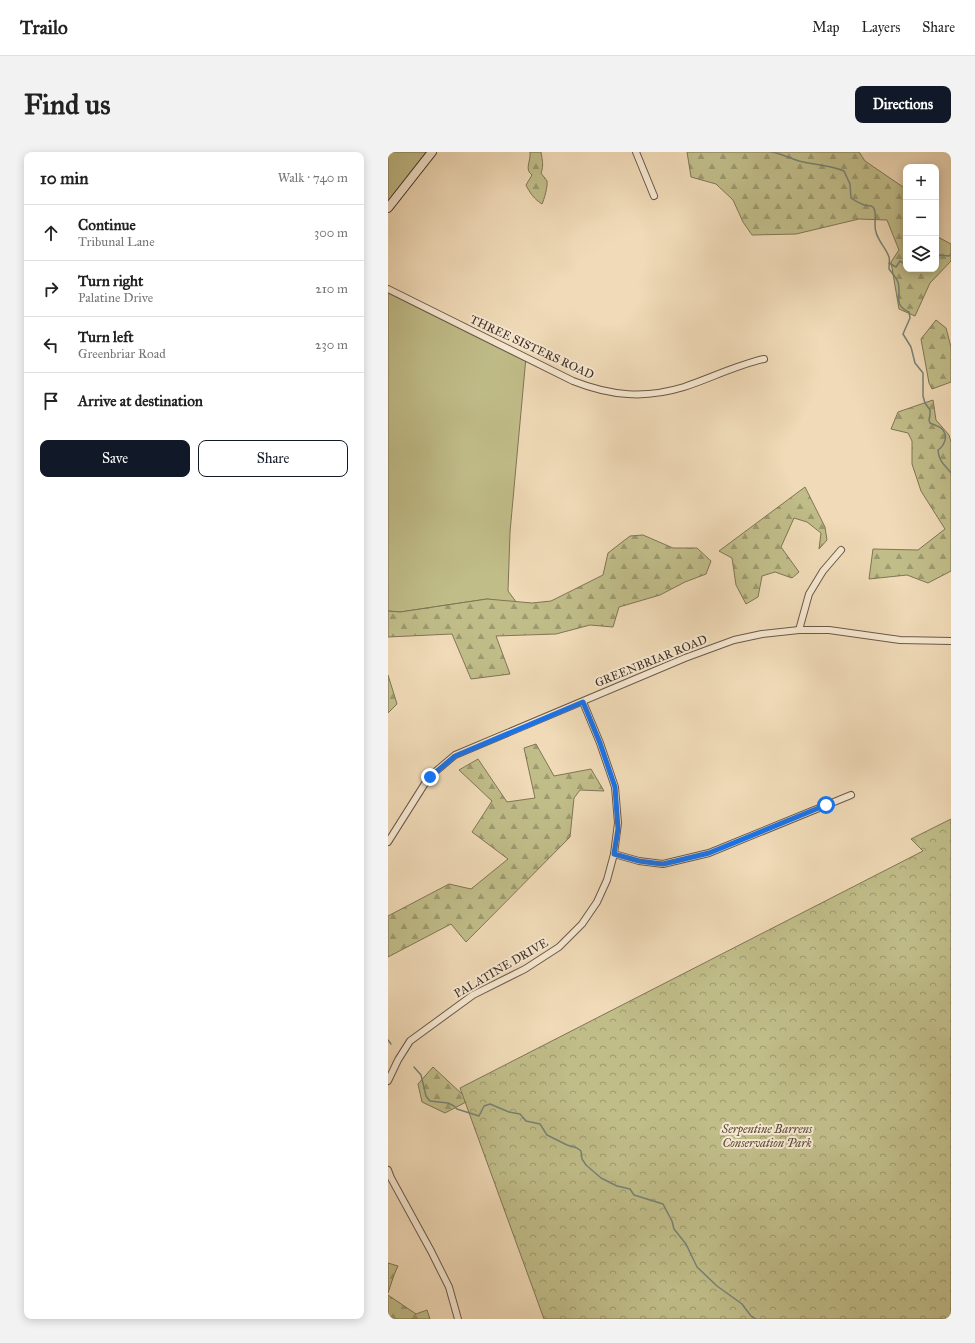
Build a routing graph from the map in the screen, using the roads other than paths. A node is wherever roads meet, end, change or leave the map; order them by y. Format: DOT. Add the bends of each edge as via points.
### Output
graph roads {
  1 [pos="432,152"];
  2 [pos="636,152"];
  3 [pos="654,196"];
  4 [pos="388,208"];
  5 [pos="388,289"];
  6 [pos="764,359"];
  7 [pos="842,550"];
  8 [pos="799,630"];
  9 [pos="951,641"];
  10 [pos="583,702"];
  11 [pos="851,795"];
  12 [pos="388,842"];
  13 [pos="614,854"];
  14 [pos="388,1081"];
  15 [pos="388,1170"];
  16 [pos="458,1319"];
  1 -- 4 [label="main road"];
  2 -- 3 [label="street"];
  5 -- 6 [label="street, THREE SISTERS ROAD" via="569,379 590,388 609,392 653,394 683,387"];
  7 -- 8 [label="street" via="823,571 809,594"];
  8 -- 9 [label="street, GREENBRIAR ROAD" via="829,630 900,640"];
  8 -- 10 [label="street, GREENBRIAR ROAD" via="734,640"];
  10 -- 12 [label="street, GREENBRIAR ROAD" via="455,756 430,777"];
  10 -- 13 [label="street, PALATINE DRIVE" via="615,787 618,829"];
  11 -- 13 [label="street" via="709,853 663,864"];
  13 -- 14 [label="street, PALATINE DRIVE" via="605,886 582,924 559,947 525,969 473,995 410,1041"];
  15 -- 16 [label="street" via="449,1287"];
}
